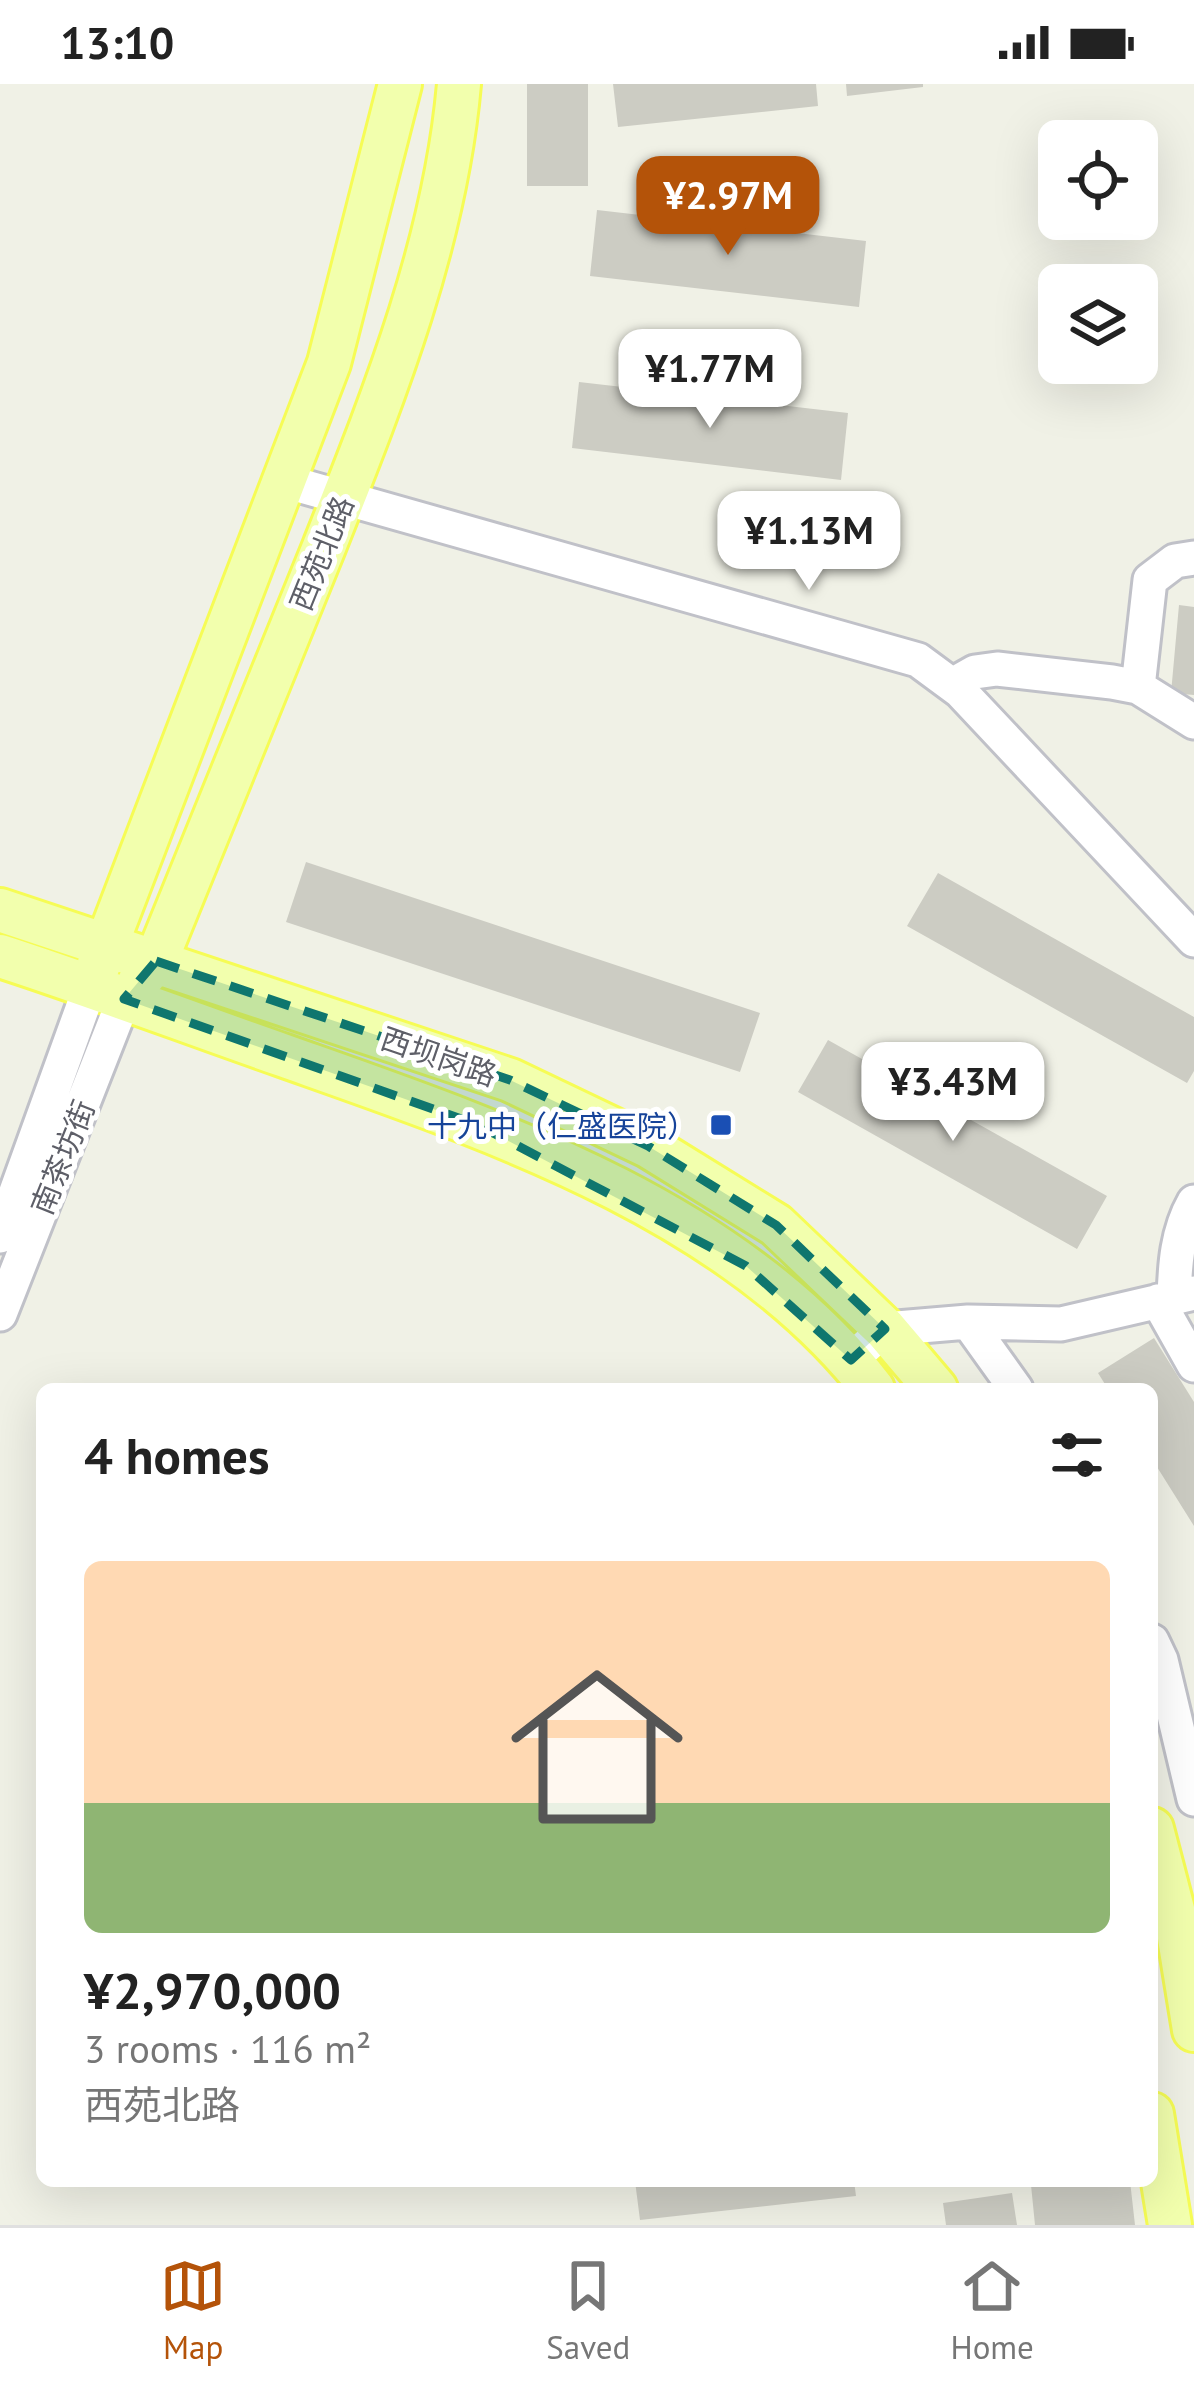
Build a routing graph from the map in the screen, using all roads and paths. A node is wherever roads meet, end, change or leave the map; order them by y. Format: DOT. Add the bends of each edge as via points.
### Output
graph roads {
  1 [pos="400,84"];
  2 [pos="459,84"];
  3 [pos="284,481"];
  4 [pos="343,498"];
  5 [pos="1184,567"];
  6 [pos="952,685"];
  7 [pos="1138,687"];
  8 [pos="1194,722"];
  9 [pos="0,910"];
  10 [pos="1194,940"];
  11 [pos="106,945"];
  12 [pos="0,956"];
  13 [pos="156,961"];
  14 [pos="107,993"];
  15 [pos="1194,1202"];
  16 [pos="0,1236"];
  17 [pos="1176,1298"];
  18 [pos="0,1314"];
  19 [pos="968,1322"];
  20 [pos="886,1329"];
  21 [pos="1194,1365"];
  22 [pos="862,1374"];
  23 [pos="931,1383"];
  24 [pos="1012,1383"];
  25 [pos="1158,1654"];
  26 [pos="1194,1799"];
  27 [pos="1158,1852"];
  28 [pos="1194,2030"];
  29 [pos="1158,2151"];
  30 [pos="1170,2225"];
  1 -- 3 [label="main road, 西苑北路" via="329,363"];
  2 -- 4 [label="main road, 西苑北路" via="426,261"];
  3 -- 4 [label="street"];
  3 -- 11 [label="main road, 西苑北路"];
  4 -- 6 [label="street" via="918,660"];
  4 -- 13 [label="main road, 西苑北路"];
  5 -- 7 [label="street" via="1150,580"];
  6 -- 7 [label="street" via="997,669"];
  6 -- 10 [label="street"];
  7 -- 8 [label="street"];
  9 -- 11 [label="main road, 西坝岗路"];
  11 -- 13 [label="main road, 西坝岗路"];
  11 -- 14 [label="main road, 西苑北路"];
  12 -- 14 [label="main road, 西坝岗路"];
  13 -- 14 [label="main road, 西苑北路"];
  13 -- 20 [label="main road, 西坝岗路" via="510,1080 648,1146 776,1225"];
  14 -- 16 [label="street, 南茶坊街"];
  14 -- 18 [label="street, 南茶坊街"];
  14 -- 22 [label="main road, 西坝岗路" via="478,1125 620,1191 746,1266"];
  15 -- 17 [label="street" via="1176,1257"];
  17 -- 19 [label="street" via="1061,1324"];
  17 -- 21 [label="street"];
  19 -- 20 [label="street"];
  19 -- 24 [label="street"];
  20 -- 22 [label="street"];
  20 -- 23 [label="main road, 西坝岗路"];
  25 -- 26 [label="street"];
  27 -- 28 [label="main road"];
  29 -- 30 [label="main road"];
}
